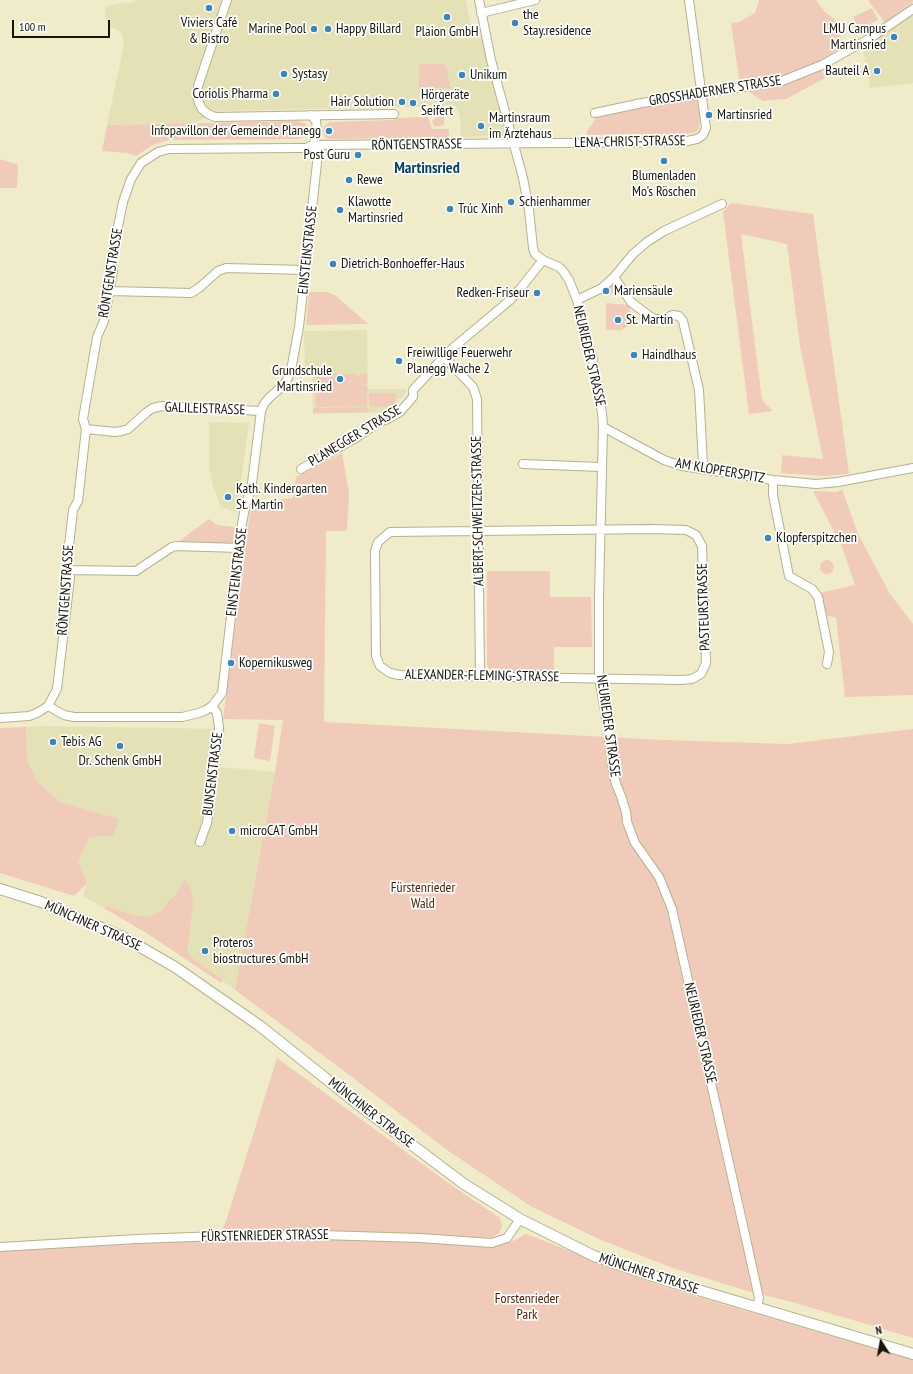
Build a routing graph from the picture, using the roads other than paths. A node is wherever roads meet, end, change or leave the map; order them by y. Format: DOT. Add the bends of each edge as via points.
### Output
graph roads {
  1 [pos="227,0"];
  2 [pos="479,0"];
  3 [pos="535,0"];
  4 [pos="689,0"];
  5 [pos="913,9"];
  6 [pos="481,13"];
  7 [pos="702,94"];
  8 [pos="595,113"];
  9 [pos="394,114"];
  10 [pos="311,115"];
  11 [pos="514,143"];
  12 [pos="313,145"];
  13 [pos="722,204"];
  14 [pos="543,260"];
  15 [pos="306,270"];
  16 [pos="614,277"];
  17 [pos="110,291"];
  18 [pos="577,300"];
  19 [pos="444,357"];
  20 [pos="261,411"];
  21 [pos="603,427"];
  22 [pos="86,429"];
  23 [pos="522,464"];
  24 [pos="602,467"];
  25 [pos="913,468"];
  26 [pos="301,469"];
  27 [pos="702,469"];
  28 [pos="773,480"];
  29 [pos="600,530"];
  30 [pos="478,531"];
  31 [pos="239,548"];
  32 [pos="68,570"];
  33 [pos="827,664"];
  34 [pos="480,677"];
  35 [pos="600,678"];
  36 [pos="48,706"];
  37 [pos="212,706"];
  38 [pos="0,718"];
  39 [pos="200,842"];
  40 [pos="0,889"];
  41 [pos="520,1219"];
  42 [pos="0,1247"];
  43 [pos="757,1308"];
  44 [pos="913,1354"];
  1 -- 10 [label="street" via="198,86 197,96 202,109 215,116"];
  2 -- 6 [label="street"];
  3 -- 6 [label="street"];
  4 -- 7 [label="street, LENA-CHRIST-STRASSE"];
  5 -- 7 [label="street, GROSSHADERNER STRASSE" via="872,37 816,68 782,81"];
  6 -- 11 [label="street"];
  7 -- 8 [label="street, GROSSHADERNER STRASSE"];
  7 -- 11 [label="street, LENA-CHRIST-STRASSE" via="706,128 697,140"];
  9 -- 10 [label="street"];
  10 -- 12 [label="street, EINSTEINSTRASSE" via="316,122 317,130"];
  11 -- 12 [label="street, RÖNTGENSTRASSE"];
  11 -- 14 [label="street" via="527,195 533,248 535,254"];
  12 -- 15 [label="street, EINSTEINSTRASSE" via="318,154"];
  12 -- 17 [label="street, RÖNTGENSTRASSE" via="306,148 169,150 158,152 141,162 126,191 111,260 113,271"];
  13 -- 16 [label="street" via="680,222 647,242"];
  14 -- 18 [label="street, NEURIEDER STRASSE" via="563,271"];
  14 -- 19 [label="street, PLANEGGER STRASSE" via="509,301"];
  15 -- 17 [label="street" via="226,268 218,271 191,293"];
  15 -- 20 [label="street, EINSTEINSTRASSE" via="291,370 286,382 269,398"];
  16 -- 18 [label="street" via="602,288"];
  16 -- 27 [label="street" via="631,302 655,319 673,315 679,316 683,321 699,390"];
  17 -- 22 [label="street, RÖNTGENSTRASSE" via="104,325 97,337 83,419"];
  18 -- 21 [label="street, NEURIEDER STRASSE" via="593,360"];
  19 -- 26 [label="street, PLANEGGER STRASSE" via="413,390 413,397 400,412"];
  19 -- 30 [label="street, ALBERT-SCHWEITZER-STRASSE" via="473,388 477,399"];
  20 -- 22 [label="street, GALILEISTRASSE" via="162,406 153,408 122,431"];
  20 -- 31 [label="street, EINSTEINSTRASSE" via="251,491 246,502"];
  21 -- 24 [label="street, NEURIEDER STRASSE"];
  21 -- 27 [label="street, AM KLOPFERSPITZ" via="664,460"];
  22 -- 32 [label="street, RÖNTGENSTRASSE" via="78,501 73,510"];
  23 -- 24 [label="street"];
  24 -- 29 [label="street, NEURIEDER STRASSE"];
  25 -- 28 [label="street, AM KLOPFERSPITZ" via="816,484"];
  27 -- 28 [label="street, AM KLOPFERSPITZ"];
  28 -- 33 [label="street, AM KLOPFERSPITZ" via="773,495 790,576 812,589 818,597 829,652"];
  29 -- 30 [label="street, PASTEURSTRASSE"];
  29 -- 35 [label="street, NEURIEDER STRASSE"];
  29 -- 35 [label="street, PASTEURSTRASSE" via="686,530 696,535 702,546 706,663 701,674 692,679"];
  30 -- 34 [label="street, ALBERT-SCHWEITZER-STRASSE"];
  30 -- 34 [label="street, ALEXANDER-FLEMING-STRASSE" via="390,532 378,542 375,551 376,656 380,666 390,673 399,675"];
  31 -- 32 [label="street" via="176,546 136,571"];
  31 -- 37 [label="street, EINSTEINSTRASSE" via="223,689"];
  32 -- 36 [label="street, RÖNTGENSTRASSE" via="70,578 57,689"];
  34 -- 35 [label="street, ALEXANDER-FLEMING-STRASSE"];
  35 -- 43 [label="street, NEURIEDER STRASSE" via="613,771 622,796 627,822 635,843 659,877 672,909 748,1246 759,1298"];
  36 -- 37 [label="street" via="74,718 182,717 199,713"];
  36 -- 38 [label="street" via="29,716"];
  37 -- 39 [label="street, BUNSENSTRASSE" via="217,713 219,728 207,823"];
  40 -- 41 [label="main road, MÜNCHNER STRASSE" via="41,902 124,937 175,967 260,1026 464,1184"];
  41 -- 42 [label="street, FÜRSTENRIEDER STRASSE" via="506,1238 492,1243 321,1235 139,1239"];
  41 -- 43 [label="main road, MÜNCHNER STRASSE" via="594,1256"];
  43 -- 44 [label="main road, MÜNCHNER STRASSE"];
}
